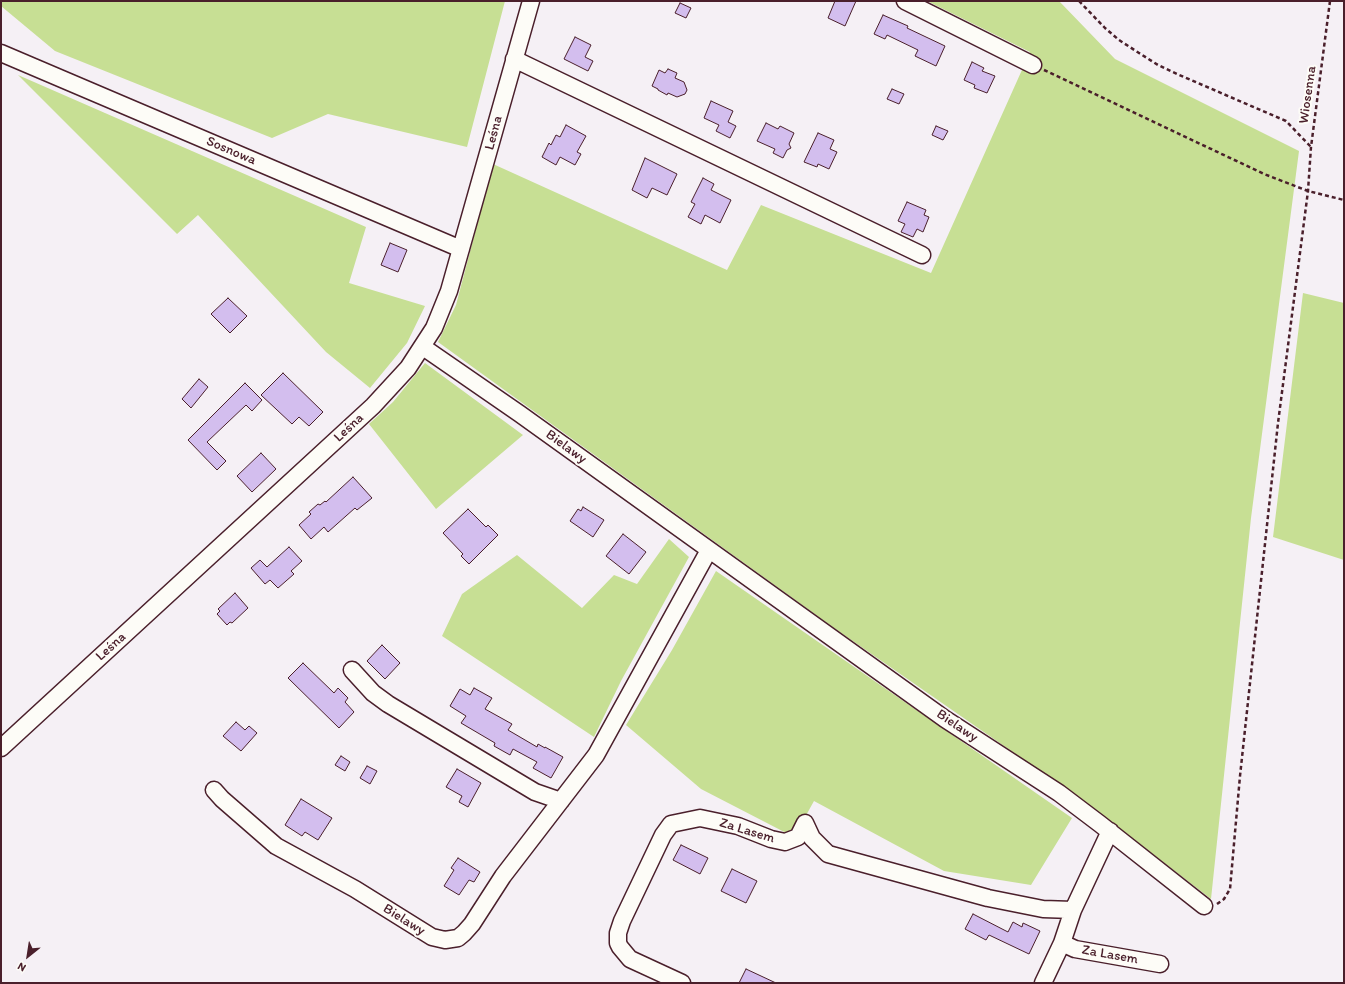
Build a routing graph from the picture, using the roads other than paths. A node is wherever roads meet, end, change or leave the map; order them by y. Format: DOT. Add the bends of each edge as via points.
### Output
graph roads {
  1 [pos="531,1"];
  2 [pos="905,1"];
  3 [pos="1,53"];
  4 [pos="514,59"];
  5 [pos="1033,65"];
  6 [pos="462,249"];
  7 [pos="922,255"];
  8 [pos="423,347"];
  9 [pos="709,550"];
  10 [pos="352,670"];
  11 [pos="1,748"];
  12 [pos="214,790"];
  13 [pos="561,801"];
  14 [pos="1110,832"];
  15 [pos="1204,906"];
  16 [pos="1073,910"];
  17 [pos="1062,943"];
  18 [pos="1160,964"];
  19 [pos="682,983"];
  20 [pos="1042,983"];
  1 -- 4 [label="street, Leśna"];
  2 -- 5 [label="street"];
  3 -- 6 [label="street, Sosnowa"];
  4 -- 6 [label="street, Leśna"];
  4 -- 7 [label="street"];
  6 -- 8 [label="street, Leśna" via="449,291"];
  8 -- 9 [label="street, Bielawy"];
  8 -- 11 [label="street, Leśna" via="381,398"];
  9 -- 13 [label="street, Bielawy" via="596,756"];
  9 -- 14 [label="street, Bielawy" via="945,719 1059,793"];
  10 -- 13 [label="street" via="373,693 388,704 535,792"];
  12 -- 13 [label="street, Bielawy" via="276,846 355,890 426,934 445,940 458,938 468,928 503,876"];
  14 -- 15 [label="street, Bielawy"];
  14 -- 16 [label="street, Za Lasem"];
  16 -- 17 [label="street, Za Lasem"];
  16 -- 19 [label="street, Za Lasem" via="1043,909 988,898 828,854 812,838 805,823 798,838 785,842 700,818 672,824 663,835 618,933 618,943 626,956"];
  17 -- 18 [label="street, Za Lasem" via="1074,949"];
  17 -- 20 [label="street, Za Lasem"];
}
